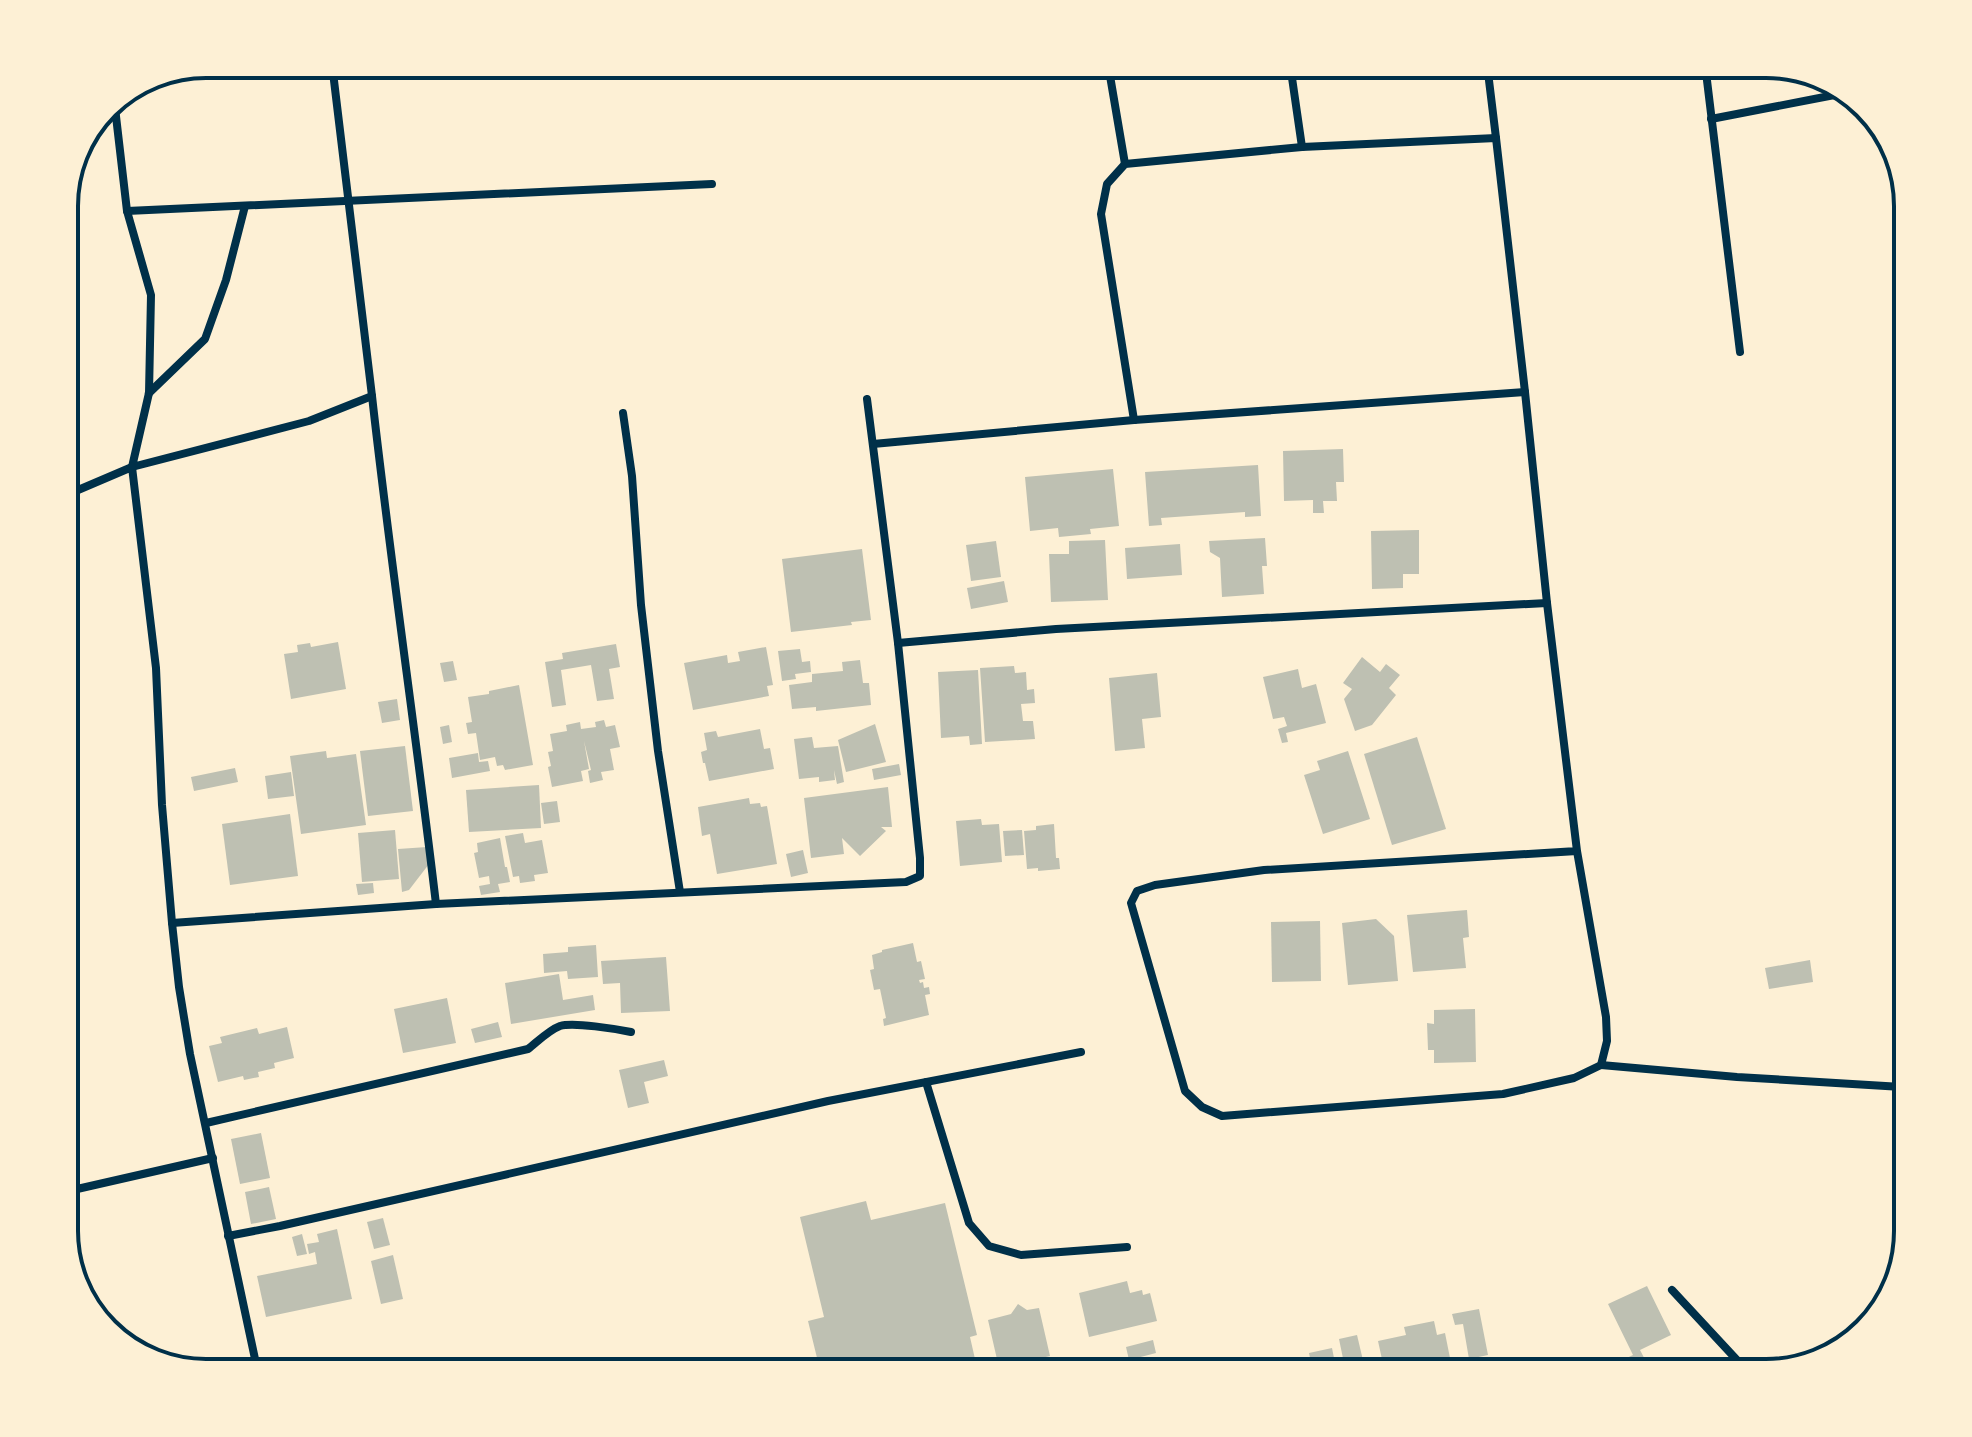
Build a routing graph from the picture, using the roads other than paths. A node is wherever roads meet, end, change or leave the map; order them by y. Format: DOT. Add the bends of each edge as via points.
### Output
graph roads {
  1 [pos="334,78"];
  2 [pos="1110,78"];
  3 [pos="1292,78"];
  4 [pos="1489,78"];
  5 [pos="1707,78"];
  6 [pos="1831,96"];
  7 [pos="116,116"];
  8 [pos="1711,119"];
  9 [pos="1496,138"];
  10 [pos="1302,147"];
  11 [pos="1125,164"];
  12 [pos="712,184"];
  13 [pos="348,201"];
  14 [pos="245,206"];
  15 [pos="127,211"];
  16 [pos="1740,352"];
  17 [pos="1525,392"];
  18 [pos="149,393"];
  19 [pos="372,396"];
  20 [pos="867,399"];
  21 [pos="623,413"];
  22 [pos="1134,420"];
  23 [pos="873,444"];
  24 [pos="132,467"];
  25 [pos="78,490"];
  26 [pos="1547,603"];
  27 [pos="898,643"];
  28 [pos="1577,851"];
  29 [pos="680,892"];
  30 [pos="436,904"];
  31 [pos="172,923"];
  32 [pos="631,1032"];
  33 [pos="1081,1052"];
  34 [pos="1601,1065"];
  35 [pos="926,1082"];
  36 [pos="1894,1086"];
  37 [pos="206,1123"];
  38 [pos="213,1158"];
  39 [pos="78,1189"];
  40 [pos="228,1236"];
  41 [pos="1127,1247"];
  42 [pos="1672,1290"];
  43 [pos="255,1359"];
  44 [pos="1736,1359"];
  1 -- 13 [label="street"];
  2 -- 11 [label="street"];
  3 -- 10 [label="street"];
  4 -- 9 [label="street"];
  5 -- 8 [label="street"];
  6 -- 8 [label="street"];
  7 -- 15 [label="street"];
  8 -- 16 [label="street"];
  9 -- 10 [label="street"];
  9 -- 17 [label="street"];
  10 -- 11 [label="street"];
  11 -- 22 [label="street" via="1107,184 1101,214"];
  12 -- 13 [label="street"];
  13 -- 14 [label="street"];
  13 -- 19 [label="street"];
  14 -- 15 [label="street"];
  14 -- 18 [label="street" via="205,339"];
  15 -- 18 [label="street" via="151,295"];
  17 -- 22 [label="street"];
  17 -- 26 [label="street"];
  18 -- 24 [label="street"];
  19 -- 24 [label="street" via="309,421"];
  19 -- 30 [label="street"];
  20 -- 23 [label="street"];
  21 -- 29 [label="street" via="658,751"];
  22 -- 23 [label="street"];
  23 -- 27 [label="street"];
  24 -- 25 [label="street"];
  24 -- 31 [label="street" via="156,668"];
  26 -- 27 [label="street" via="1056,629"];
  26 -- 28 [label="street"];
  27 -- 29 [label="street" via="920,876 906,882"];
  28 -- 34 [label="street" via="1606,1017"];
  28 -- 34 [label="street" via="1227,874 1146,887 1131,903 1185,1091 1222,1116 1503,1094 1564,1081"];
  29 -- 30 [label="street"];
  30 -- 31 [label="street"];
  31 -- 37 [label="street" via="190,1054"];
  32 -- 37 [label="street" via="558,1026 528,1049"];
  33 -- 35 [label="street"];
  34 -- 36 [label="street"];
  35 -- 40 [label="street"];
  35 -- 41 [label="street" via="969,1223 989,1246 1021,1255"];
  37 -- 38 [label="street"];
  38 -- 39 [label="street"];
  38 -- 40 [label="street"];
  40 -- 43 [label="street"];
  42 -- 44 [label="street"];
}
